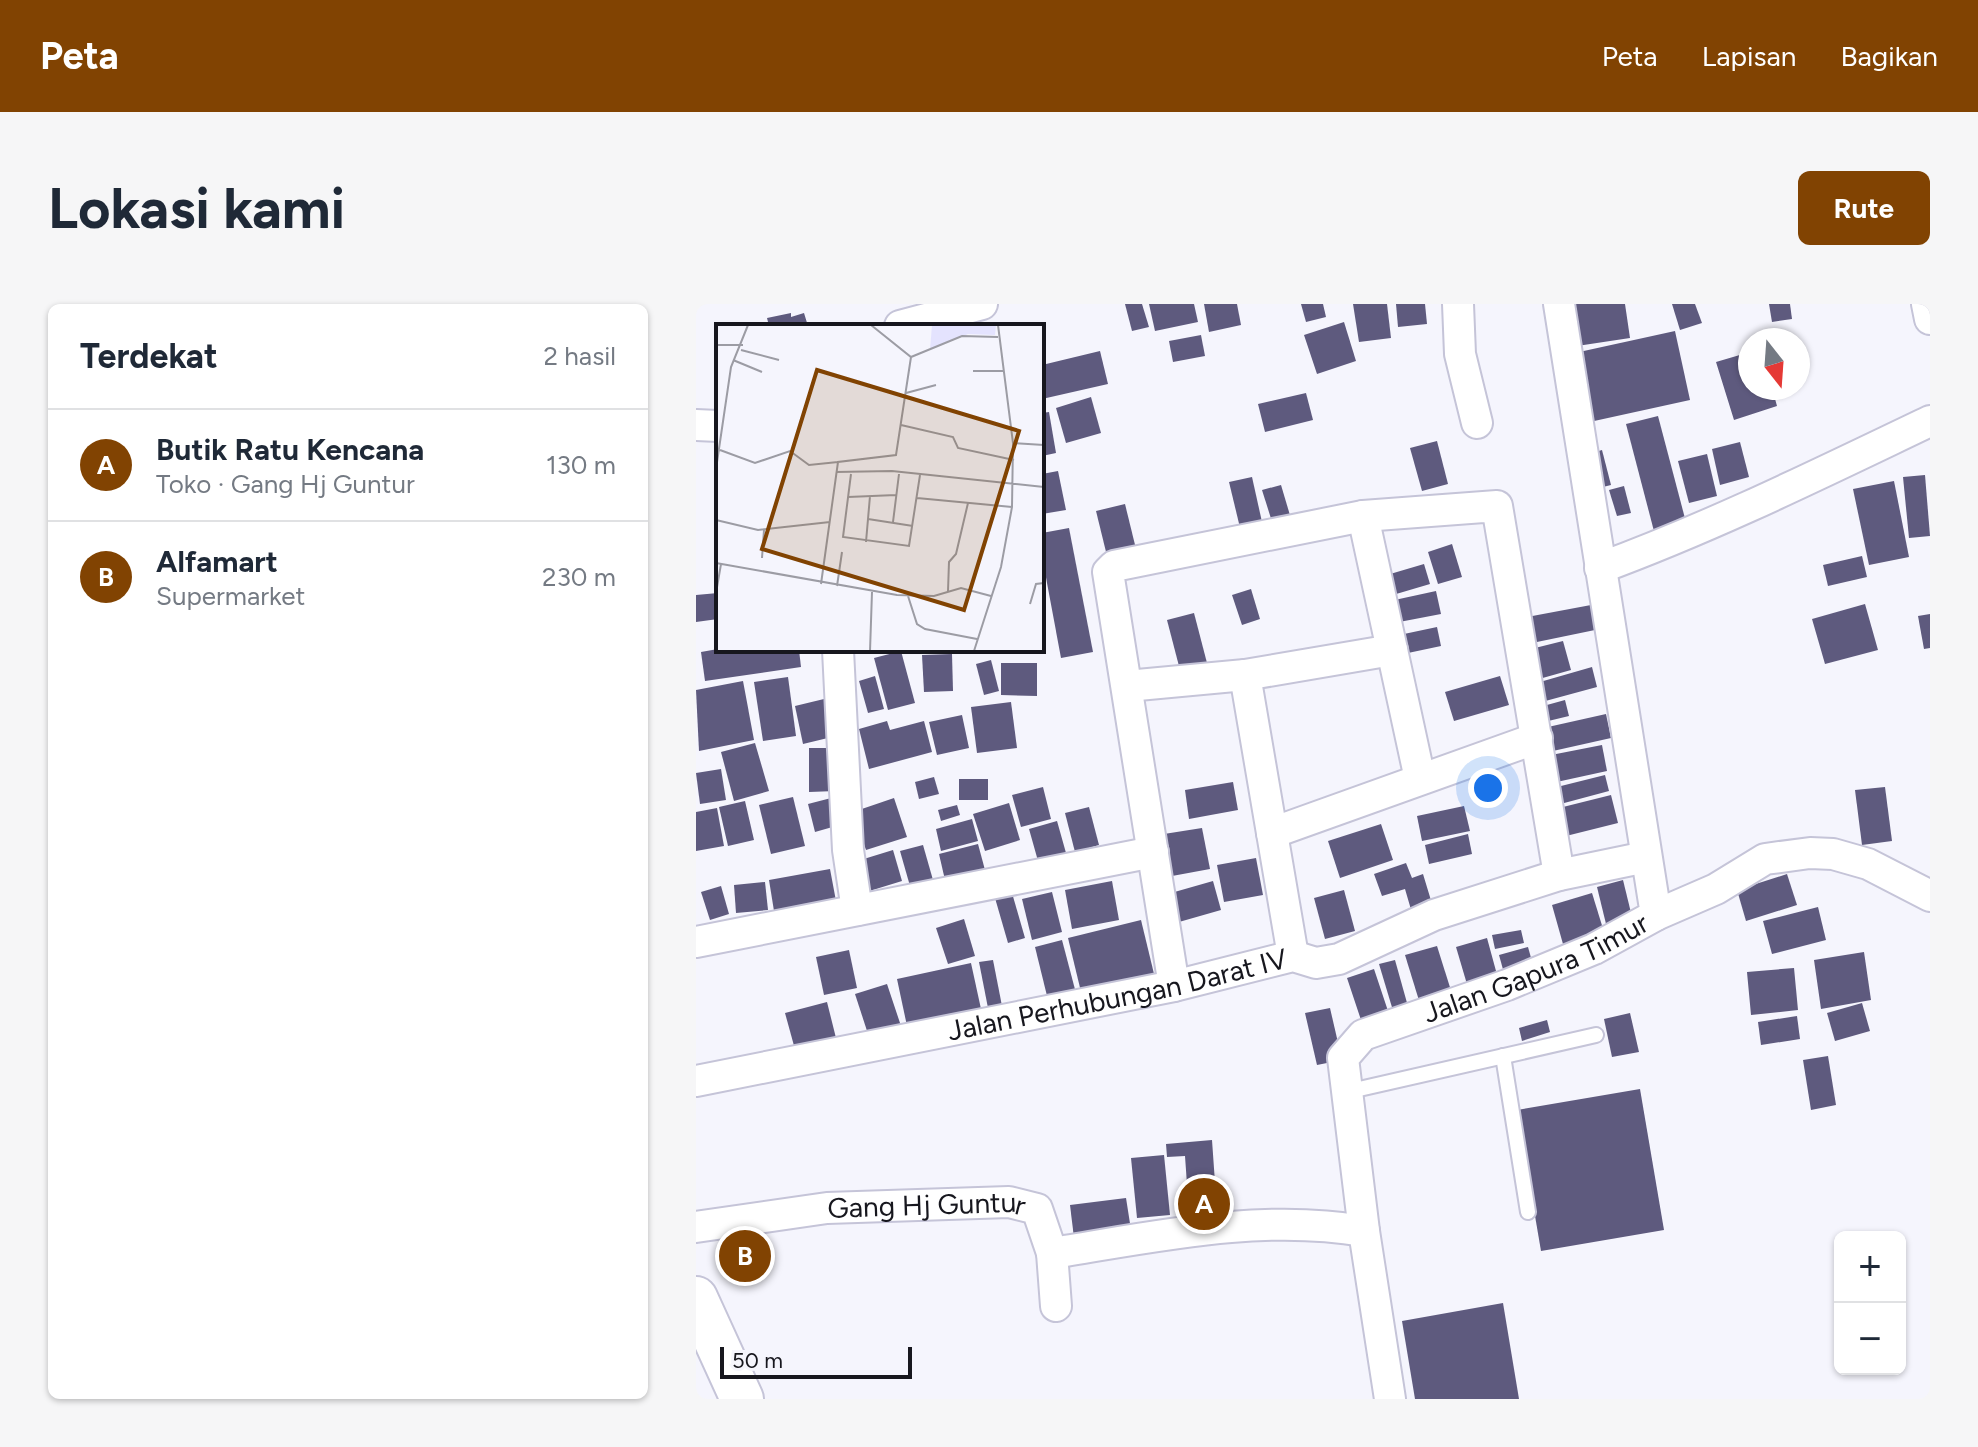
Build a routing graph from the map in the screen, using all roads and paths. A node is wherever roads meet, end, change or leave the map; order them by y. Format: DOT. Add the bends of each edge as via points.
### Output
graph roads {
  1 [pos="982,304"];
  2 [pos="1458,304"];
  3 [pos="1559,304"];
  4 [pos="1927,304"];
  5 [pos="1930,319"];
  6 [pos="907,324"];
  7 [pos="1930,421"];
  8 [pos="1477,423"];
  9 [pos="696,425"];
  10 [pos="716,426"];
  11 [pos="1363,516"];
  12 [pos="1600,568"];
  13 [pos="1392,650"];
  14 [pos="838,652"];
  15 [pos="1245,675"];
  16 [pos="1127,686"];
  17 [pos="1537,738"];
  18 [pos="1420,779"];
  19 [pos="1272,833"];
  20 [pos="1153,852"];
  21 [pos="1646,857"];
  22 [pos="1559,875"];
  23 [pos="1930,896"];
  24 [pos="857,910"];
  25 [pos="1656,915"];
  26 [pos="696,942"];
  27 [pos="1293,956"];
  28 [pos="1174,986"];
  29 [pos="1596,1035"];
  30 [pos="1503,1056"];
  31 [pos="704,1079"];
  32 [pos="1345,1092"];
  33 [pos="1528,1212"];
  34 [pos="696,1227"];
  35 [pos="1364,1231"];
  36 [pos="1052,1253"];
  37 [pos="1056,1306"];
  38 [pos="700,1318"];
  39 [pos="742,1399"];
  40 [pos="1390,1399"];
  1 -- 6 [label="street"];
  2 -- 8 [label="street" via="1460,354"];
  3 -- 12 [label="street, Jalan Gapura Timur"];
  4 -- 5 [label="street"];
  7 -- 12 [label="street" via="1778,495"];
  9 -- 10 [label="street"];
  11 -- 13 [label="street"];
  11 -- 16 [label="street" via="1110,567"];
  11 -- 17 [label="street" via="1497,506"];
  12 -- 21 [label="street, Jalan Gapura Timur"];
  13 -- 15 [label="street"];
  13 -- 18 [label="street"];
  14 -- 24 [label="street" via="848,850"];
  15 -- 16 [label="street"];
  15 -- 19 [label="street"];
  16 -- 20 [label="street"];
  17 -- 18 [label="street"];
  17 -- 22 [label="street"];
  18 -- 19 [label="street"];
  19 -- 27 [label="street"];
  20 -- 24 [label="street"];
  20 -- 28 [label="street"];
  21 -- 22 [label="street, Jalan Perhubungan Darat IV"];
  21 -- 25 [label="street, Jalan Gapura Timur"];
  22 -- 27 [label="street, Jalan Perhubungan Darat IV" via="1434,915 1339,959 1316,963"];
  23 -- 25 [label="street" via="1868,864 1833,854 1799,854 1765,859 1716,889"];
  24 -- 26 [label="street"];
  25 -- 32 [label="street, Jalan Gapura Timur" via="1580,955 1363,1035 1343,1058"];
  27 -- 28 [label="street, Jalan Perhubungan Darat IV"];
  28 -- 31 [label="street, Jalan Perhubungan Darat IV"];
  29 -- 30 [label="lane"];
  30 -- 32 [label="lane"];
  30 -- 33 [label="lane"];
  32 -- 35 [label="street, Jalan Gapura Timur"];
  34 -- 36 [label="street, Gang Hj Guntur" via="827,1208 1009,1202 1037,1209"];
  35 -- 36 [label="street, Gang Hj Guntur" via="1292,1224 1191,1232"];
  35 -- 40 [label="street, Jalan Gapura Timur"];
  36 -- 37 [label="street"];
  38 -- 39 [label="main road"];
}
